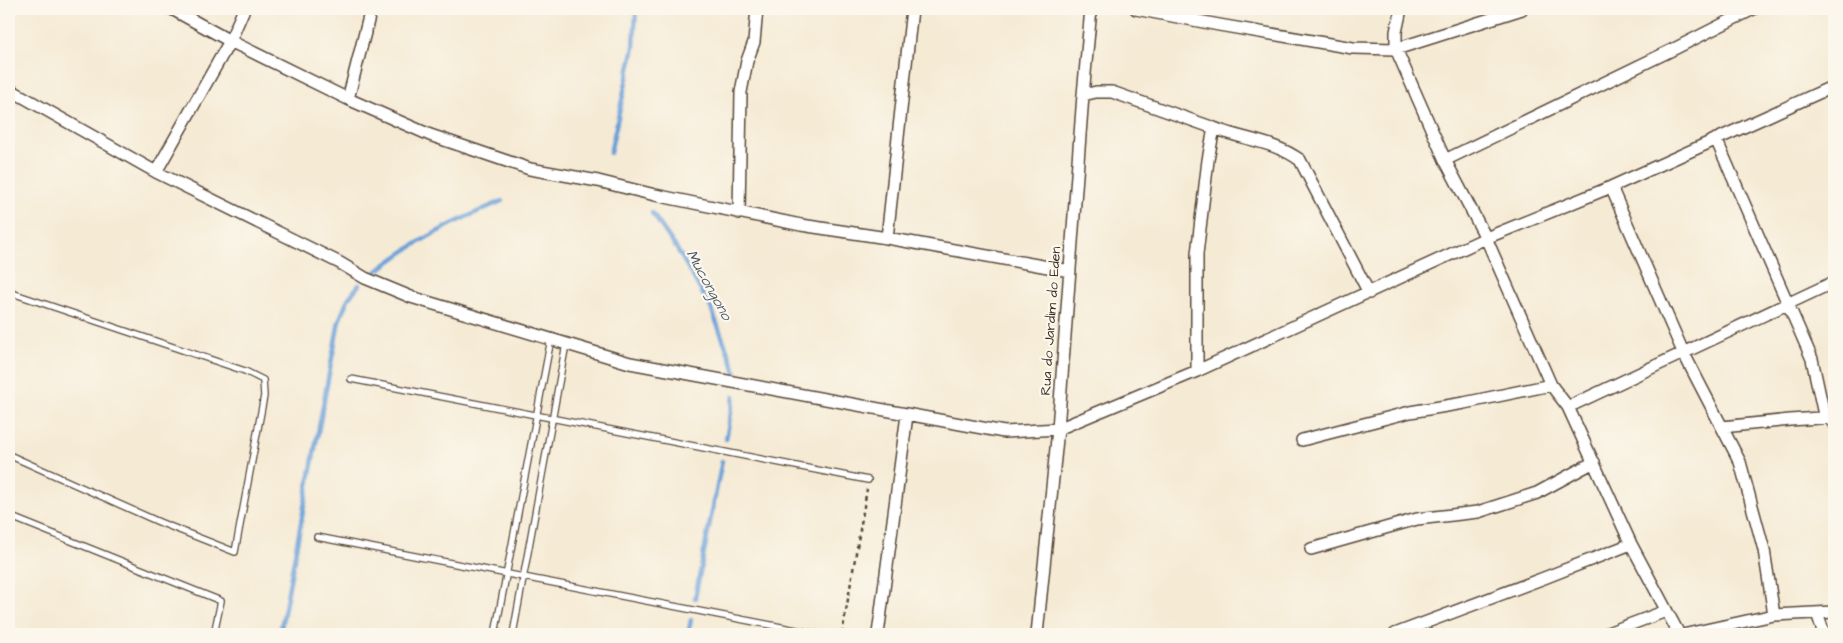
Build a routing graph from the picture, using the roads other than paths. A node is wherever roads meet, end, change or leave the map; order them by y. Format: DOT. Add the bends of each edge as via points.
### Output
graph roads {
  1 [pos="172,9"];
  2 [pos="244,9"];
  3 [pos="371,9"];
  4 [pos="757,9"];
  5 [pos="912,9"];
  6 [pos="1091,9"];
  7 [pos="1136,9"];
  8 [pos="1401,9"];
  9 [pos="1753,9"];
  10 [pos="1517,10"];
  11 [pos="230,41"];
  12 [pos="1396,49"];
  13 [pos="1834,86"];
  14 [pos="9,89"];
  15 [pos="1082,95"];
  16 [pos="348,99"];
  17 [pos="1214,128"];
  18 [pos="1716,139"];
  19 [pos="1445,160"];
  20 [pos="156,172"];
  21 [pos="1611,187"];
  22 [pos="739,212"];
  23 [pos="888,238"];
  24 [pos="1486,238"];
  25 [pos="1070,271"];
  26 [pos="1834,282"];
  27 [pos="9,292"];
  28 [pos="1370,293"];
  29 [pos="1787,302"];
  30 [pos="551,339"];
  31 [pos="566,344"];
  32 [pos="1683,352"];
  33 [pos="1197,371"];
  34 [pos="351,379"];
  35 [pos="1552,385"];
  36 [pos="1568,406"];
  37 [pos="537,415"];
  38 [pos="907,415"];
  39 [pos="552,418"];
  40 [pos="1832,419"];
  41 [pos="1722,427"];
  42 [pos="1058,429"];
  43 [pos="1302,440"];
  44 [pos="9,455"];
  45 [pos="1594,462"];
  46 [pos="868,480"];
  47 [pos="9,516"];
  48 [pos="317,537"];
  49 [pos="1631,544"];
  50 [pos="1311,549"];
  51 [pos="506,574"];
  52 [pos="523,577"];
  53 [pos="1666,611"];
  54 [pos="1834,612"];
  55 [pos="1817,613"];
  56 [pos="1774,615"];
  57 [pos="214,634"];
  58 [pos="495,634"];
  59 [pos="513,634"];
  60 [pos="818,634"];
  61 [pos="878,634"];
  62 [pos="1037,634"];
  63 [pos="1395,634"];
  64 [pos="1605,634"];
  65 [pos="1679,634"];
  66 [pos="1687,634"];
  67 [pos="1824,634"];
  1 -- 11 [label="street"];
  2 -- 11 [label="street"];
  3 -- 16 [label="street"];
  4 -- 22 [label="street" via="754,42 741,92"];
  5 -- 23 [label="street"];
  6 -- 15 [label="street, Rua do Jardim do Eden"];
  7 -- 12 [label="street" via="1353,48"];
  8 -- 12 [label="street"];
  9 -- 19 [label="street"];
  10 -- 12 [label="street"];
  11 -- 16 [label="street"];
  11 -- 20 [label="street"];
  12 -- 19 [label="street"];
  13 -- 18 [label="street"];
  14 -- 20 [label="street"];
  15 -- 17 [label="street" via="1112,92"];
  15 -- 25 [label="street, Rua do Jardim do Eden"];
  16 -- 22 [label="street" via="430,135 530,169"];
  17 -- 28 [label="street" via="1288,152 1300,160"];
  17 -- 33 [label="street" via="1196,254"];
  18 -- 21 [label="street"];
  18 -- 29 [label="street"];
  19 -- 24 [label="street"];
  20 -- 30 [label="street" via="365,278 437,306"];
  21 -- 24 [label="street"];
  21 -- 32 [label="street"];
  22 -- 23 [label="street"];
  23 -- 25 [label="street"];
  24 -- 28 [label="street"];
  24 -- 35 [label="street"];
  25 -- 42 [label="street, Rua do Jardim do Eden"];
  26 -- 29 [label="street"];
  27 -- 44 [label="lane" via="246,372 263,380 264,396 235,552 158,522"];
  28 -- 33 [label="street"];
  29 -- 32 [label="street"];
  29 -- 40 [label="street" via="1812,359 1823,410"];
  30 -- 31 [label="street"];
  30 -- 37 [label="lane"];
  31 -- 38 [label="street" via="630,363"];
  31 -- 39 [label="lane"];
  32 -- 36 [label="street"];
  32 -- 41 [label="street"];
  33 -- 42 [label="street"];
  34 -- 37 [label="lane"];
  35 -- 36 [label="street"];
  35 -- 43 [label="street" via="1410,412"];
  36 -- 45 [label="street"];
  37 -- 39 [label="lane"];
  37 -- 51 [label="lane"];
  38 -- 42 [label="street" via="1004,432"];
  38 -- 61 [label="street"];
  39 -- 46 [label="lane"];
  39 -- 52 [label="lane"];
  40 -- 41 [label="street"];
  41 -- 56 [label="street" via="1740,462 1764,550"];
  42 -- 62 [label="street, Rua do Jardim do Eden"];
  45 -- 49 [label="street"];
  45 -- 50 [label="street" via="1537,494 1478,512 1417,519"];
  47 -- 57 [label="lane" via="221,601"];
  48 -- 51 [label="lane"];
  49 -- 53 [label="street"];
  49 -- 63 [label="street"];
  51 -- 52 [label="lane"];
  51 -- 58 [label="lane"];
  52 -- 59 [label="lane"];
  52 -- 60 [label="lane"];
  53 -- 64 [label="street"];
  53 -- 65 [label="street"];
  54 -- 55 [label="street"];
  55 -- 56 [label="street"];
  55 -- 67 [label="street"];
  56 -- 66 [label="street"];
}
